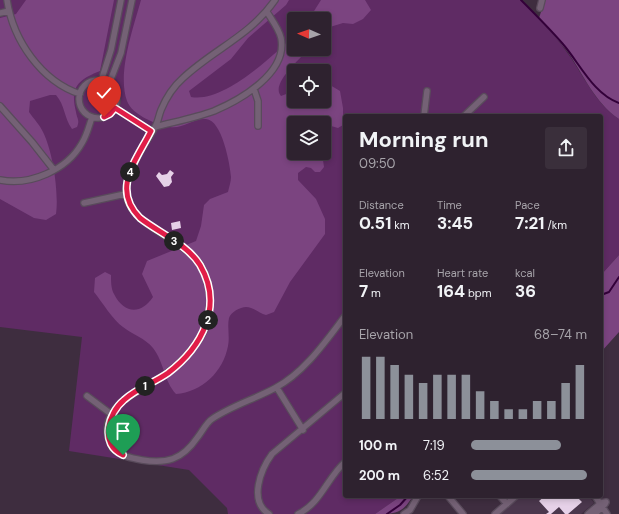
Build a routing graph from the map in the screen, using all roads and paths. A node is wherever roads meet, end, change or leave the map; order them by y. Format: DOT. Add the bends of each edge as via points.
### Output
graph roads {
  1 [pos="7,0"];
  2 [pos="121,0"];
  3 [pos="132,0"];
  4 [pos="275,0"];
  5 [pos="542,0"];
  6 [pos="540,8"];
  7 [pos="9,11"];
  8 [pos="267,12"];
  9 [pos="0,13"];
  10 [pos="101,81"];
  11 [pos="109,84"];
  12 [pos="254,88"];
  13 [pos="427,91"];
  14 [pos="80,94"];
  15 [pos="484,97"];
  16 [pos="0,106"];
  17 [pos="115,108"];
  18 [pos="424,114"];
  19 [pos="466,114"];
  20 [pos="92,117"];
  21 [pos="258,126"];
  22 [pos="153,129"];
  23 [pos="54,170"];
  24 [pos="0,180"];
  25 [pos="125,194"];
  26 [pos="84,203"];
  27 [pos="343,319"];
  28 [pos="277,388"];
  29 [pos="343,395"];
  30 [pos="87,396"];
  31 [pos="111,414"];
  32 [pos="303,430"];
  33 [pos="343,464"];
  34 [pos="417,498"];
  35 [pos="450,498"];
  36 [pos="502,498"];
  37 [pos="514,498"];
  38 [pos="597,498"];
  39 [pos="507,504"];
  40 [pos="602,505"];
  41 [pos="411,512"];
  42 [pos="269,514"];
  43 [pos="298,514"];
  44 [pos="404,514"];
  45 [pos="463,514"];
  46 [pos="495,514"];
  47 [pos="588,514"];
  48 [pos="595,514"];
  49 [pos="607,514"];
  1 -- 7 [label="street"];
  2 -- 10 [label="street" via="111,50"];
  3 -- 11 [label="street" via="121,53"];
  4 -- 8 [label="street"];
  5 -- 6 [label="street"];
  7 -- 9 [label="street"];
  7 -- 14 [label="street" via="25,49 33,60 56,81"];
  8 -- 12 [label="street" via="281,36 281,52 271,73"];
  8 -- 22 [label="street" via="248,31 183,78 166,99"];
  10 -- 11 [label="street"];
  10 -- 14 [label="street" via="89,84"];
  11 -- 17 [label="street" via="116,95"];
  12 -- 21 [label="street" via="258,101"];
  12 -- 22 [label="street" via="214,110"];
  13 -- 18 [label="street"];
  14 -- 20 [label="street" via="81,106 85,113"];
  15 -- 19 [label="street"];
  16 -- 23 [label="street"];
  17 -- 20 [label="street" via="107,116"];
  17 -- 22 [label="street"];
  20 -- 23 [label="street" via="82,143 66,162"];
  22 -- 25 [label="street" via="131,170"];
  23 -- 24 [label="street" via="27,180"];
  25 -- 26 [label="street"];
  25 -- 31 [label="street" via="131,208 140,218 193,256 208,286 210,308 206,328 182,360 167,374 129,395"];
  27 -- 28 [label="street" via="319,350"];
  28 -- 31 [label="street" via="212,419 188,448 172,460 164,462 129,457 113,450 108,434"];
  28 -- 32 [label="street"];
  29 -- 32 [label="street"];
  30 -- 31 [label="street"];
  32 -- 42 [label="street" via="272,454 264,465 259,496 261,505"];
  33 -- 43 [label="street" via="319,497 307,510"];
  34 -- 41 [label="street"];
  35 -- 45 [label="street"];
  36 -- 39 [label="street"];
  37 -- 39 [label="street"];
  38 -- 40 [label="street"];
  39 -- 46 [label="street"];
  40 -- 47 [label="street"];
  40 -- 48 [label="street"];
  40 -- 49 [label="street"];
  41 -- 44 [label="street"];
}
